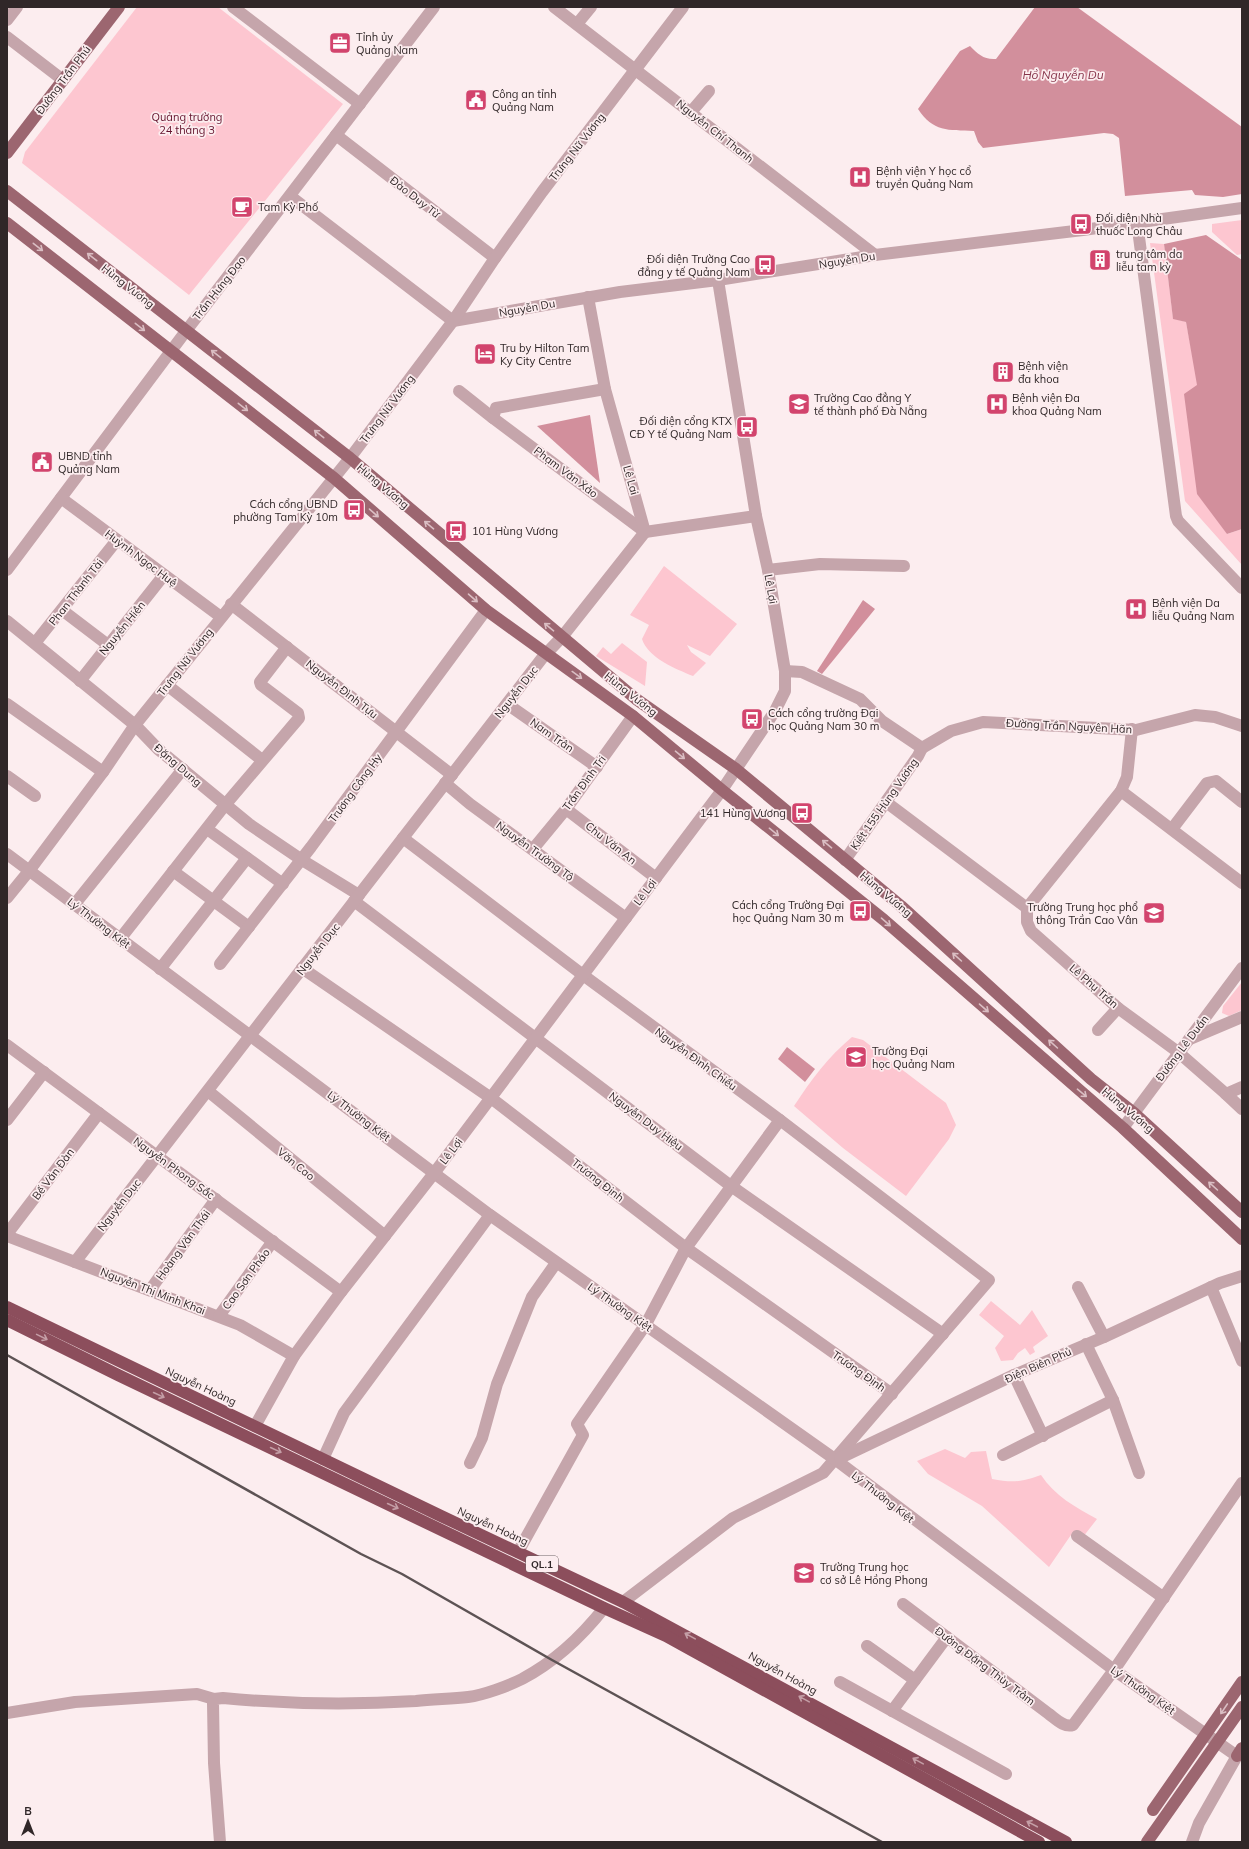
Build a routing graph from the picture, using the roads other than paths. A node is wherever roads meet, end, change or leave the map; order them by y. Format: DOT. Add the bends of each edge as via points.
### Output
graph roads {
  1 [pos="17,7"];
  2 [pos="118,7"];
  3 [pos="233,7"];
  4 [pos="434,7"];
  5 [pos="554,7"];
  6 [pos="591,7"];
  7 [pos="683,7"];
  8 [pos="7,20"];
  9 [pos="577,24"];
  10 [pos="7,37"];
  11 [pos="637,70"];
  12 [pos="63,80"];
  13 [pos="709,91"];
  14 [pos="360,104"];
  15 [pos="691,112"];
  16 [pos="336,135"];
  17 [pos="7,153"];
  18 [pos="7,191"];
  19 [pos="290,196"];
  20 [pos="1242,208"];
  21 [pos="1137,222"];
  22 [pos="7,223"];
  23 [pos="875,255"];
  24 [pos="495,258"];
  25 [pos="718,280"];
  26 [pos="588,297"];
  27 [pos="453,321"];
  28 [pos="186,331"];
  29 [pos="171,351"];
  30 [pos="605,389"];
  31 [pos="459,391"];
  32 [pos="493,418"];
  33 [pos="350,458"];
  34 [pos="334,478"];
  35 [pos="61,498"];
  36 [pos="756,516"];
  37 [pos="645,532"];
  38 [pos="117,540"];
  39 [pos="904,566"];
  40 [pos="7,570"];
  41 [pos="768,570"];
  42 [pos="164,575"];
  43 [pos="1242,588"];
  44 [pos="231,604"];
  45 [pos="62,610"];
  46 [pos="486,610"];
  47 [pos="221,617"];
  48 [pos="7,621"];
  49 [pos="562,637"];
  50 [pos="35,643"];
  51 [pos="108,645"];
  52 [pos="287,647"];
  53 [pos="546,653"];
  54 [pos="785,670"];
  55 [pos="80,681"];
  56 [pos="167,685"];
  57 [pos="7,704"];
  58 [pos="507,704"];
  59 [pos="632,716"];
  60 [pos="135,725"];
  61 [pos="1242,726"];
  62 [pos="1132,730"];
  63 [pos="396,731"];
  64 [pos="922,748"];
  65 [pos="262,760"];
  66 [pos="597,766"];
  67 [pos="736,769"];
  68 [pos="183,770"];
  69 [pos="103,772"];
  70 [pos="7,776"];
  71 [pos="449,779"];
  72 [pos="722,790"];
  73 [pos="1121,791"];
  74 [pos="35,796"];
  75 [pos="886,802"];
  76 [pos="1242,802"];
  77 [pos="225,805"];
  78 [pos="566,808"];
  79 [pos="207,829"];
  80 [pos="1172,829"];
  81 [pos="403,838"];
  82 [pos="533,849"];
  83 [pos="7,854"];
  84 [pos="247,858"];
  85 [pos="302,860"];
  86 [pos="845,860"];
  87 [pos="30,871"];
  88 [pos="173,871"];
  89 [pos="656,878"];
  90 [pos="1242,883"];
  91 [pos="283,884"];
  92 [pos="7,898"];
  93 [pos="357,898"];
  94 [pos="213,901"];
  95 [pos="74,904"];
  96 [pos="1027,908"];
  97 [pos="626,918"];
  98 [pos="249,927"];
  99 [pos="120,939"];
  100 [pos="220,964"];
  101 [pos="302,968"];
  102 [pos="1242,968"];
  103 [pos="160,969"];
  104 [pos="583,975"];
  105 [pos="1118,1008"];
  106 [pos="1242,1017"];
  107 [pos="1098,1030"];
  108 [pos="250,1036"];
  109 [pos="536,1037"];
  110 [pos="1188,1040"];
  111 [pos="7,1045"];
  112 [pos="1178,1052"];
  113 [pos="44,1072"];
  114 [pos="1242,1087"];
  115 [pos="208,1091"];
  116 [pos="1226,1094"];
  117 [pos="491,1098"];
  118 [pos="1242,1109"];
  119 [pos="99,1113"];
  120 [pos="1134,1113"];
  121 [pos="7,1119"];
  122 [pos="780,1120"];
  123 [pos="1122,1128"];
  124 [pos="157,1156"];
  125 [pos="435,1172"];
  126 [pos="732,1186"];
  127 [pos="216,1199"];
  128 [pos="1242,1211"];
  129 [pos="490,1215"];
  130 [pos="7,1235"];
  131 [pos="384,1236"];
  132 [pos="1242,1239"];
  133 [pos="274,1241"];
  134 [pos="686,1248"];
  135 [pos="75,1262"];
  136 [pos="556,1263"];
  137 [pos="1242,1276"];
  138 [pos="1078,1287"];
  139 [pos="1211,1288"];
  140 [pos="150,1290"];
  141 [pos="341,1292"];
  142 [pos="7,1307"];
  143 [pos="219,1316"];
  144 [pos="7,1320"];
  145 [pos="646,1324"];
  146 [pos="943,1334"];
  147 [pos="1104,1337"];
  148 [pos="1086,1344"];
  149 [pos="294,1356"];
  150 [pos="1242,1361"];
  151 [pos="1014,1375"];
  152 [pos="892,1394"];
  153 [pos="1114,1400"];
  154 [pos="255,1426"];
  155 [pos="1044,1436"];
  156 [pos="1003,1455"];
  157 [pos="323,1459"];
  158 [pos="836,1460"];
  159 [pos="470,1463"];
  160 [pos="1139,1473"];
  161 [pos="1242,1483"];
  162 [pos="438,1521"];
  163 [pos="1077,1536"];
  164 [pos="518,1552"];
  165 [pos="1164,1598"];
  166 [pos="624,1602"];
  167 [pos="903,1604"];
  168 [pos="604,1608"];
  169 [pos="947,1636"];
  170 [pos="867,1646"];
  171 [pos="1114,1670"];
  172 [pos="915,1680"];
  173 [pos="840,1682"];
  174 [pos="1242,1682"];
  175 [pos="214,1699"];
  176 [pos="1242,1706"];
  177 [pos="892,1710"];
  178 [pos="7,1713"];
  179 [pos="1242,1721"];
  180 [pos="1206,1735"];
  181 [pos="1239,1752"];
  182 [pos="1006,1774"];
  183 [pos="1153,1810"];
  184 [pos="220,1842"];
  185 [pos="1039,1842"];
  186 [pos="1066,1842"];
  187 [pos="1147,1842"];
  188 [pos="1156,1842"];
  189 [pos="1192,1842"];
  1 -- 8 [label="street"];
  2 -- 12 [label="main road, Đường Trần Phú"];
  3 -- 14 [label="street"];
  4 -- 14 [label="street, Trần Hưng Đạo"];
  5 -- 9 [label="street, Nguyễn Chí Thanh"];
  6 -- 9 [label="street"];
  7 -- 11 [label="street, Trưng Nữ Vương"];
  9 -- 11 [label="street, Nguyễn Chí Thanh"];
  10 -- 12 [label="street"];
  11 -- 15 [label="street, Nguyễn Chí Thanh"];
  11 -- 24 [label="street, Trưng Nữ Vương" via="542,192"];
  12 -- 17 [label="main road, Đường Trần Phú"];
  13 -- 15 [label="street"];
  14 -- 16 [label="street, Trần Hưng Đạo"];
  15 -- 23 [label="street, Nguyễn Chí Thanh"];
  16 -- 19 [label="street, Trần Hưng Đạo"];
  16 -- 24 [label="street, Đào Duy Từ"];
  28 -- 18 [label="main road, Hùng Vương, one-way"];
  19 -- 27 [label="street"];
  19 -- 28 [label="street, Trần Hưng Đạo"];
  20 -- 21 [label="street, Nguyễn Du"];
  21 -- 23 [label="street, Nguyễn Du"];
  21 -- 43 [label="street" via="1176,516"];
  22 -- 29 [label="main road, Hùng Vương, one-way"];
  23 -- 25 [label="street, Nguyễn Du"];
  24 -- 27 [label="street, Trưng Nữ Vương"];
  25 -- 26 [label="street, Nguyễn Du"];
  25 -- 36 [label="street, Lê Lợi"];
  26 -- 27 [label="street, Nguyễn Du"];
  26 -- 30 [label="street, Lê Lai"];
  27 -- 33 [label="street, Trưng Nữ Vương"];
  28 -- 29 [label="street, Trần Hưng Đạo"];
  33 -- 28 [label="main road, Hùng Vương, one-way"];
  29 -- 34 [label="main road, Hùng Vương, one-way"];
  29 -- 35 [label="street, Trần Hưng Đạo"];
  30 -- 32 [label="street" via="496,408"];
  30 -- 37 [label="street, Lê Lai"];
  31 -- 32 [label="street, Phạm Văn Xảo"];
  32 -- 37 [label="street, Phạm Văn Xảo"];
  33 -- 34 [label="street, Trưng Nữ Vương"];
  49 -- 33 [label="main road, Hùng Vương, one-way"];
  34 -- 44 [label="street, Trưng Nữ Vương"];
  34 -- 46 [label="main road, Hùng Vương, one-way"];
  35 -- 38 [label="street, Huỳnh Ngọc Huệ"];
  35 -- 40 [label="street, Trần Hưng Đạo"];
  36 -- 37 [label="street"];
  36 -- 41 [label="street, Lê Lợi"];
  37 -- 49 [label="street"];
  38 -- 42 [label="street, Huỳnh Ngọc Huệ"];
  38 -- 45 [label="street, Phan Thành Tài"];
  39 -- 41 [label="street" via="820,564"];
  41 -- 54 [label="street, Lê Lợi"];
  42 -- 47 [label="street, Huỳnh Ngọc Huệ"];
  42 -- 51 [label="street, Nguyễn Hiền"];
  44 -- 47 [label="street, Trưng Nữ Vương"];
  44 -- 52 [label="street, Nguyễn Đình Tựu"];
  45 -- 50 [label="street, Phan Thành Tài"];
  45 -- 51 [label="street"];
  46 -- 53 [label="main road, Hùng Vương"];
  46 -- 63 [label="street, Trương Công Hy"];
  47 -- 56 [label="street, Trưng Nữ Vương"];
  48 -- 50 [label="street, Đặng Dung"];
  49 -- 53 [label="street, Nguyễn Dục"];
  49 -- 67 [label="main road, Hùng Vương" via="636,699"];
  50 -- 55 [label="street, Đặng Dung"];
  51 -- 55 [label="street, Nguyễn Hiền"];
  52 -- 63 [label="street, Nguyễn Đình Tựu"];
  52 -- 65 [label="street" via="260,682 300,716"];
  53 -- 58 [label="street, Nguyễn Dục"];
  53 -- 59 [label="main road, Hùng Vương, one-way"];
  54 -- 64 [label="street" via="802,672 860,699 882,720"];
  54 -- 67 [label="street, Lê Lợi" via="785,691 775,711"];
  55 -- 60 [label="street, Đặng Dung"];
  56 -- 60 [label="street, Trưng Nữ Vương"];
  56 -- 65 [label="street"];
  57 -- 69 [label="street"];
  58 -- 66 [label="street, Nam Trân"];
  58 -- 71 [label="street, Nguyễn Dục"];
  59 -- 66 [label="street, Trần Đình Tri"];
  59 -- 72 [label="main road, Hùng Vương, one-way"];
  60 -- 68 [label="street, Đặng Dung"];
  60 -- 69 [label="street, Trưng Nữ Vương"];
  61 -- 62 [label="street, Đường Trần Nguyên Hãn" via="1215,717 1195,715 1145,729"];
  62 -- 64 [label="street, Đường Trần Nguyên Hãn" via="983,722 951,731"];
  62 -- 73 [label="street" via="1127,776"];
  63 -- 71 [label="street, Nguyễn Đình Tựu"];
  63 -- 85 [label="street, Trương Công Hy"];
  64 -- 75 [label="street, Kiệt 155 Hùng Vương"];
  65 -- 77 [label="street"];
  66 -- 78 [label="street, Trần Đình Tri"];
  67 -- 72 [label="street, Lê Lợi"];
  86 -- 67 [label="main road, Hùng Vương, one-way"];
  68 -- 77 [label="street, Đặng Dung"];
  68 -- 95 [label="street"];
  69 -- 87 [label="street, Trưng Nữ Vương"];
  70 -- 74 [label="street"];
  71 -- 81 [label="street, Nguyễn Dục"];
  71 -- 82 [label="street, Nguyễn Trường Tộ" via="470,804"];
  72 -- 89 [label="street, Lê Lợi"];
  72 -- 123 [label="main road, Hùng Vương, one-way" via="884,920"];
  73 -- 80 [label="street"];
  73 -- 96 [label="street"];
  75 -- 86 [label="street, Kiệt 155 Hùng Vương"];
  75 -- 96 [label="street"];
  76 -- 80 [label="street" via="1216,781 1211,781"];
  77 -- 79 [label="street"];
  77 -- 85 [label="street, Đặng Dung"];
  78 -- 82 [label="street, Trần Đình Tri"];
  78 -- 89 [label="street, Chu Văn An"];
  79 -- 84 [label="street"];
  79 -- 88 [label="street"];
  80 -- 90 [label="street"];
  81 -- 93 [label="street, Nguyễn Dục"];
  81 -- 104 [label="street, Nguyễn Đình Chiểu"];
  82 -- 97 [label="street, Nguyễn Trường Tộ"];
  83 -- 87 [label="street, Lý Thường Kiệt"];
  84 -- 91 [label="street"];
  84 -- 94 [label="street"];
  85 -- 91 [label="street, Trương Công Hy"];
  85 -- 93 [label="street, Đặng Dung"];
  120 -- 86 [label="main road, Hùng Vương, one-way" via="1091,1079 901,906"];
  87 -- 92 [label="street, Trưng Nữ Vương"];
  87 -- 95 [label="street, Lý Thường Kiệt"];
  88 -- 94 [label="street"];
  88 -- 99 [label="street"];
  89 -- 97 [label="street, Lê Lợi"];
  91 -- 98 [label="street, Trương Công Hy"];
  93 -- 101 [label="street, Nguyễn Dục"];
  93 -- 109 [label="street, Nguyễn Duy Hiệu"];
  94 -- 98 [label="street"];
  94 -- 103 [label="street"];
  95 -- 99 [label="street, Lý Thường Kiệt"];
  96 -- 105 [label="street, Lê Phụ Trần" via="1027,922 1031,931"];
  97 -- 104 [label="street, Lê Lợi"];
  98 -- 100 [label="street, Trương Công Hy"];
  99 -- 103 [label="street, Lý Thường Kiệt"];
  101 -- 108 [label="street, Nguyễn Dục"];
  101 -- 117 [label="street, Trương Định"];
  102 -- 110 [label="street, Đường Lê Duẩn"];
  103 -- 108 [label="street, Lý Thường Kiệt"];
  104 -- 109 [label="street, Lê Lợi"];
  104 -- 122 [label="street, Nguyễn Đình Chiểu"];
  105 -- 107 [label="street"];
  105 -- 112 [label="street, Lê Phụ Trần"];
  106 -- 110 [label="street"];
  108 -- 115 [label="street, Nguyễn Dục"];
  108 -- 125 [label="street, Lý Thường Kiệt"];
  109 -- 117 [label="street, Lê Lợi"];
  109 -- 126 [label="street, Nguyễn Duy Hiệu"];
  110 -- 112 [label="street, Đường Lê Duẩn"];
  111 -- 113 [label="street, Nguyễn Phong Sắc"];
  112 -- 116 [label="street, Lê Phụ Trần"];
  112 -- 120 [label="street, Đường Lê Duẩn"];
  113 -- 119 [label="street, Nguyễn Phong Sắc"];
  113 -- 121 [label="street"];
  114 -- 116 [label="street"];
  115 -- 124 [label="street, Nguyễn Dục"];
  115 -- 131 [label="street, Văn Cao"];
  116 -- 118 [label="street, Lê Phụ Trần"];
  117 -- 125 [label="street, Lê Lợi"];
  117 -- 134 [label="street, Trương Định"];
  119 -- 124 [label="street, Nguyễn Phong Sắc"];
  119 -- 130 [label="street, Bế Văn Đàn"];
  120 -- 123 [label="street, Đường Lê Duẩn"];
  128 -- 120 [label="main road, Hùng Vương, one-way"];
  122 -- 126 [label="street"];
  122 -- 146 [label="street, Nguyễn Đình Chiểu" via="989,1280"];
  123 -- 132 [label="main road, Hùng Vương"];
  124 -- 127 [label="street, Nguyễn Phong Sắc"];
  124 -- 135 [label="street, Nguyễn Dục"];
  125 -- 129 [label="street, Lý Thường Kiệt"];
  125 -- 131 [label="street, Lê Lợi"];
  126 -- 134 [label="street"];
  126 -- 146 [label="street, Nguyễn Duy Hiệu"];
  127 -- 133 [label="street, Nguyễn Phong Sắc"];
  127 -- 140 [label="street, Hoàng Văn Thái"];
  129 -- 136 [label="street, Lý Thường Kiệt"];
  129 -- 157 [label="street" via="344,1413"];
  130 -- 135 [label="street, Nguyễn Thị Minh Khai"];
  131 -- 141 [label="street, Lê Lợi"];
  133 -- 141 [label="street, Nguyễn Phong Sắc"];
  133 -- 143 [label="street, Cao Sơn Pháo"];
  134 -- 145 [label="street"];
  134 -- 152 [label="street, Trương Định"];
  135 -- 140 [label="street, Nguyễn Thị Minh Khai"];
  136 -- 145 [label="street, Lý Thường Kiệt"];
  136 -- 159 [label="street" via="532,1297 497,1384 482,1438"];
  137 -- 139 [label="street, Điện Biên Phủ"];
  138 -- 147 [label="street"];
  139 -- 147 [label="street, Điện Biên Phủ"];
  139 -- 150 [label="street"];
  140 -- 143 [label="street, Nguyễn Thị Minh Khai"];
  141 -- 149 [label="street, Lê Lợi"];
  142 -- 154 [label="highway, Nguyễn Hoàng / QL.1"];
  143 -- 149 [label="street, Nguyễn Thị Minh Khai"];
  144 -- 162 [label="highway, Nguyễn Hoàng / QL.1, one-way" via="118,1375"];
  145 -- 158 [label="street, Lý Thường Kiệt"];
  145 -- 164 [label="street" via="578,1424 583,1435"];
  146 -- 152 [label="street"];
  147 -- 148 [label="street, Điện Biên Phủ"];
  148 -- 151 [label="street, Điện Biên Phủ"];
  148 -- 153 [label="street"];
  149 -- 154 [label="street, Lê Lợi"];
  151 -- 155 [label="street"];
  151 -- 158 [label="street, Điện Biên Phủ"];
  152 -- 158 [label="street"];
  153 -- 155 [label="street"];
  153 -- 160 [label="street"];
  154 -- 157 [label="highway, Nguyễn Hoàng / QL.1"];
  155 -- 156 [label="street"];
  157 -- 162 [label="highway, Nguyễn Hoàng / QL.1"];
  158 -- 166 [label="street" via="823,1473 733,1518"];
  158 -- 171 [label="street, Lý Thường Kiệt"];
  161 -- 165 [label="street"];
  162 -- 164 [label="highway, Nguyễn Hoàng / QL.1"];
  162 -- 168 [label="highway, Nguyễn Hoàng / QL.1"];
  163 -- 165 [label="street"];
  164 -- 166 [label="highway, Nguyễn Hoàng / QL.1"];
  165 -- 171 [label="street"];
  186 -- 166 [label="highway, Nguyễn Hoàng / QL.1, one-way"];
  167 -- 169 [label="street, Đường Đặng Thùy Trâm"];
  168 -- 175 [label="street" via="586,1630 552,1660 523,1679 469,1697 364,1704"];
  168 -- 185 [label="highway, Nguyễn Hoàng / QL.1" via="666,1636"];
  169 -- 171 [label="street, Đường Đặng Thùy Trâm" via="1049,1714 1069,1726 1073,1725"];
  169 -- 172 [label="street"];
  170 -- 172 [label="street"];
  171 -- 180 [label="street, Lý Thường Kiệt"];
  172 -- 177 [label="street"];
  173 -- 177 [label="street"];
  174 -- 180 [label="main road, one-way"];
  175 -- 178 [label="street" via="197,1694 76,1702"];
  175 -- 184 [label="street" via="214,1763"];
  176 -- 187 [label="main road, bridge"];
  177 -- 182 [label="street"];
  179 -- 188 [label="main road"];
  180 -- 181 [label="street, Lý Thường Kiệt"];
  180 -- 183 [label="main road"];
  181 -- 189 [label="street" via="1199,1823"];
}
